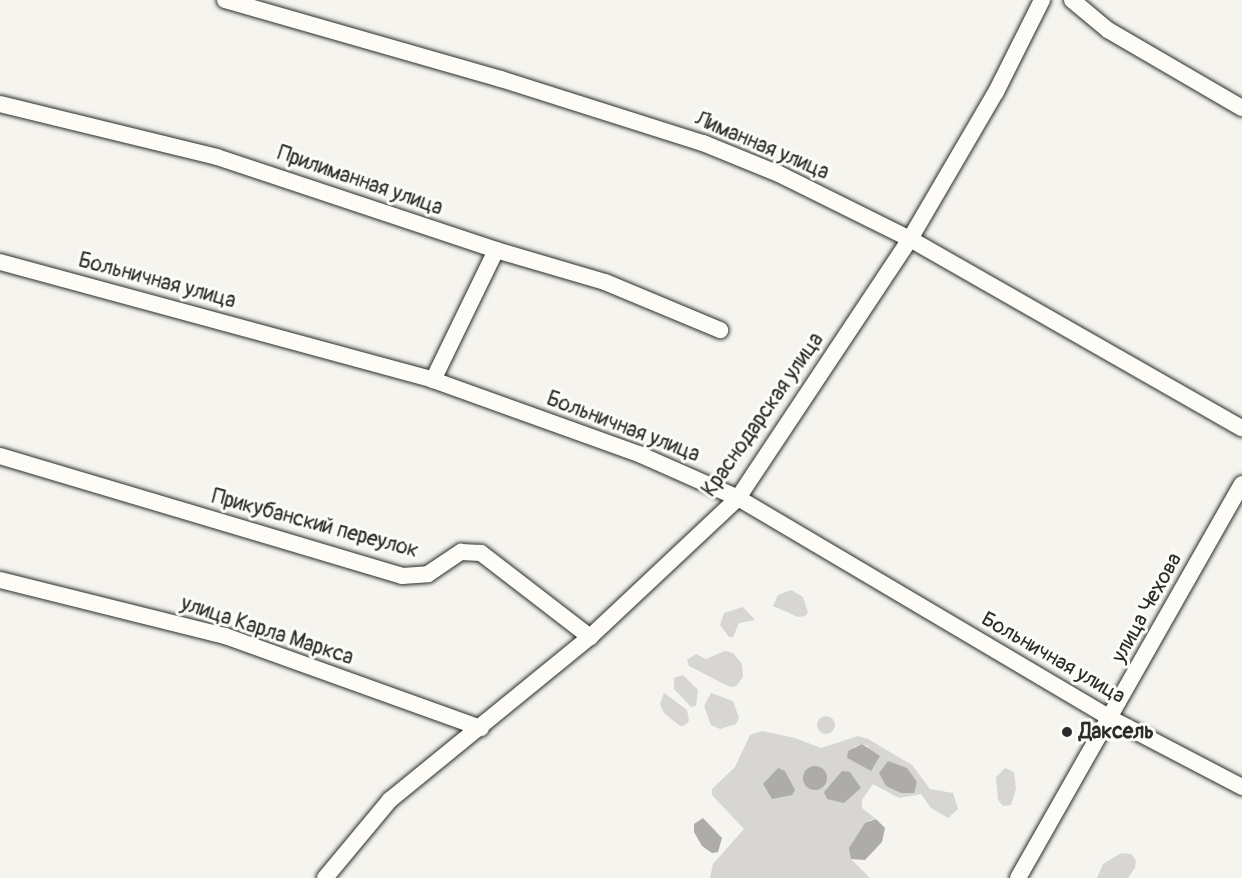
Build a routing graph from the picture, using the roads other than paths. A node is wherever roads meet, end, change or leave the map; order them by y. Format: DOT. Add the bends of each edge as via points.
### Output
graph roads {
  1 [pos="225,0"];
  2 [pos="1042,0"];
  3 [pos="1072,0"];
  4 [pos="0,104"];
  5 [pos="1242,108"];
  6 [pos="910,239"];
  7 [pos="496,250"];
  8 [pos="0,262"];
  9 [pos="720,330"];
  10 [pos="433,380"];
  11 [pos="1242,429"];
  12 [pos="0,456"];
  13 [pos="1242,484"];
  14 [pos="738,498"];
  15 [pos="0,580"];
  16 [pos="590,637"];
  17 [pos="1110,718"];
  18 [pos="481,729"];
  19 [pos="1242,787"];
  20 [pos="325,878"];
  21 [pos="1018,878"];
  1 -- 6 [label="street, Лиманная улица" via="501,79 703,143 779,174"];
  2 -- 6 [label="street, Краснодарская улица" via="996,92"];
  3 -- 5 [label="street" via="1108,30"];
  4 -- 7 [label="street, Прилиманная улица" via="218,157"];
  6 -- 11 [label="street, Лиманная улица"];
  6 -- 14 [label="street, Краснодарская улица"];
  7 -- 9 [label="street, Прилиманная улица" via="605,282"];
  7 -- 10 [label="street"];
  8 -- 10 [label="street, Больничная улица"];
  10 -- 14 [label="street, Больничная улица" via="641,455"];
  12 -- 16 [label="street, Прикубанский переулок" via="402,576 428,574 460,552 481,553"];
  13 -- 17 [label="street, улица Чехова"];
  14 -- 16 [label="street, Краснодарская улица"];
  14 -- 17 [label="street, Больничная улица"];
  15 -- 18 [label="street, улица Карла Маркса" via="225,636"];
  16 -- 18 [label="street, Краснодарская улица"];
  17 -- 19 [label="street, Больничная улица"];
  17 -- 21 [label="street, улица Чехова"];
  18 -- 20 [label="street, Краснодарская улица" via="385,805"];
}
